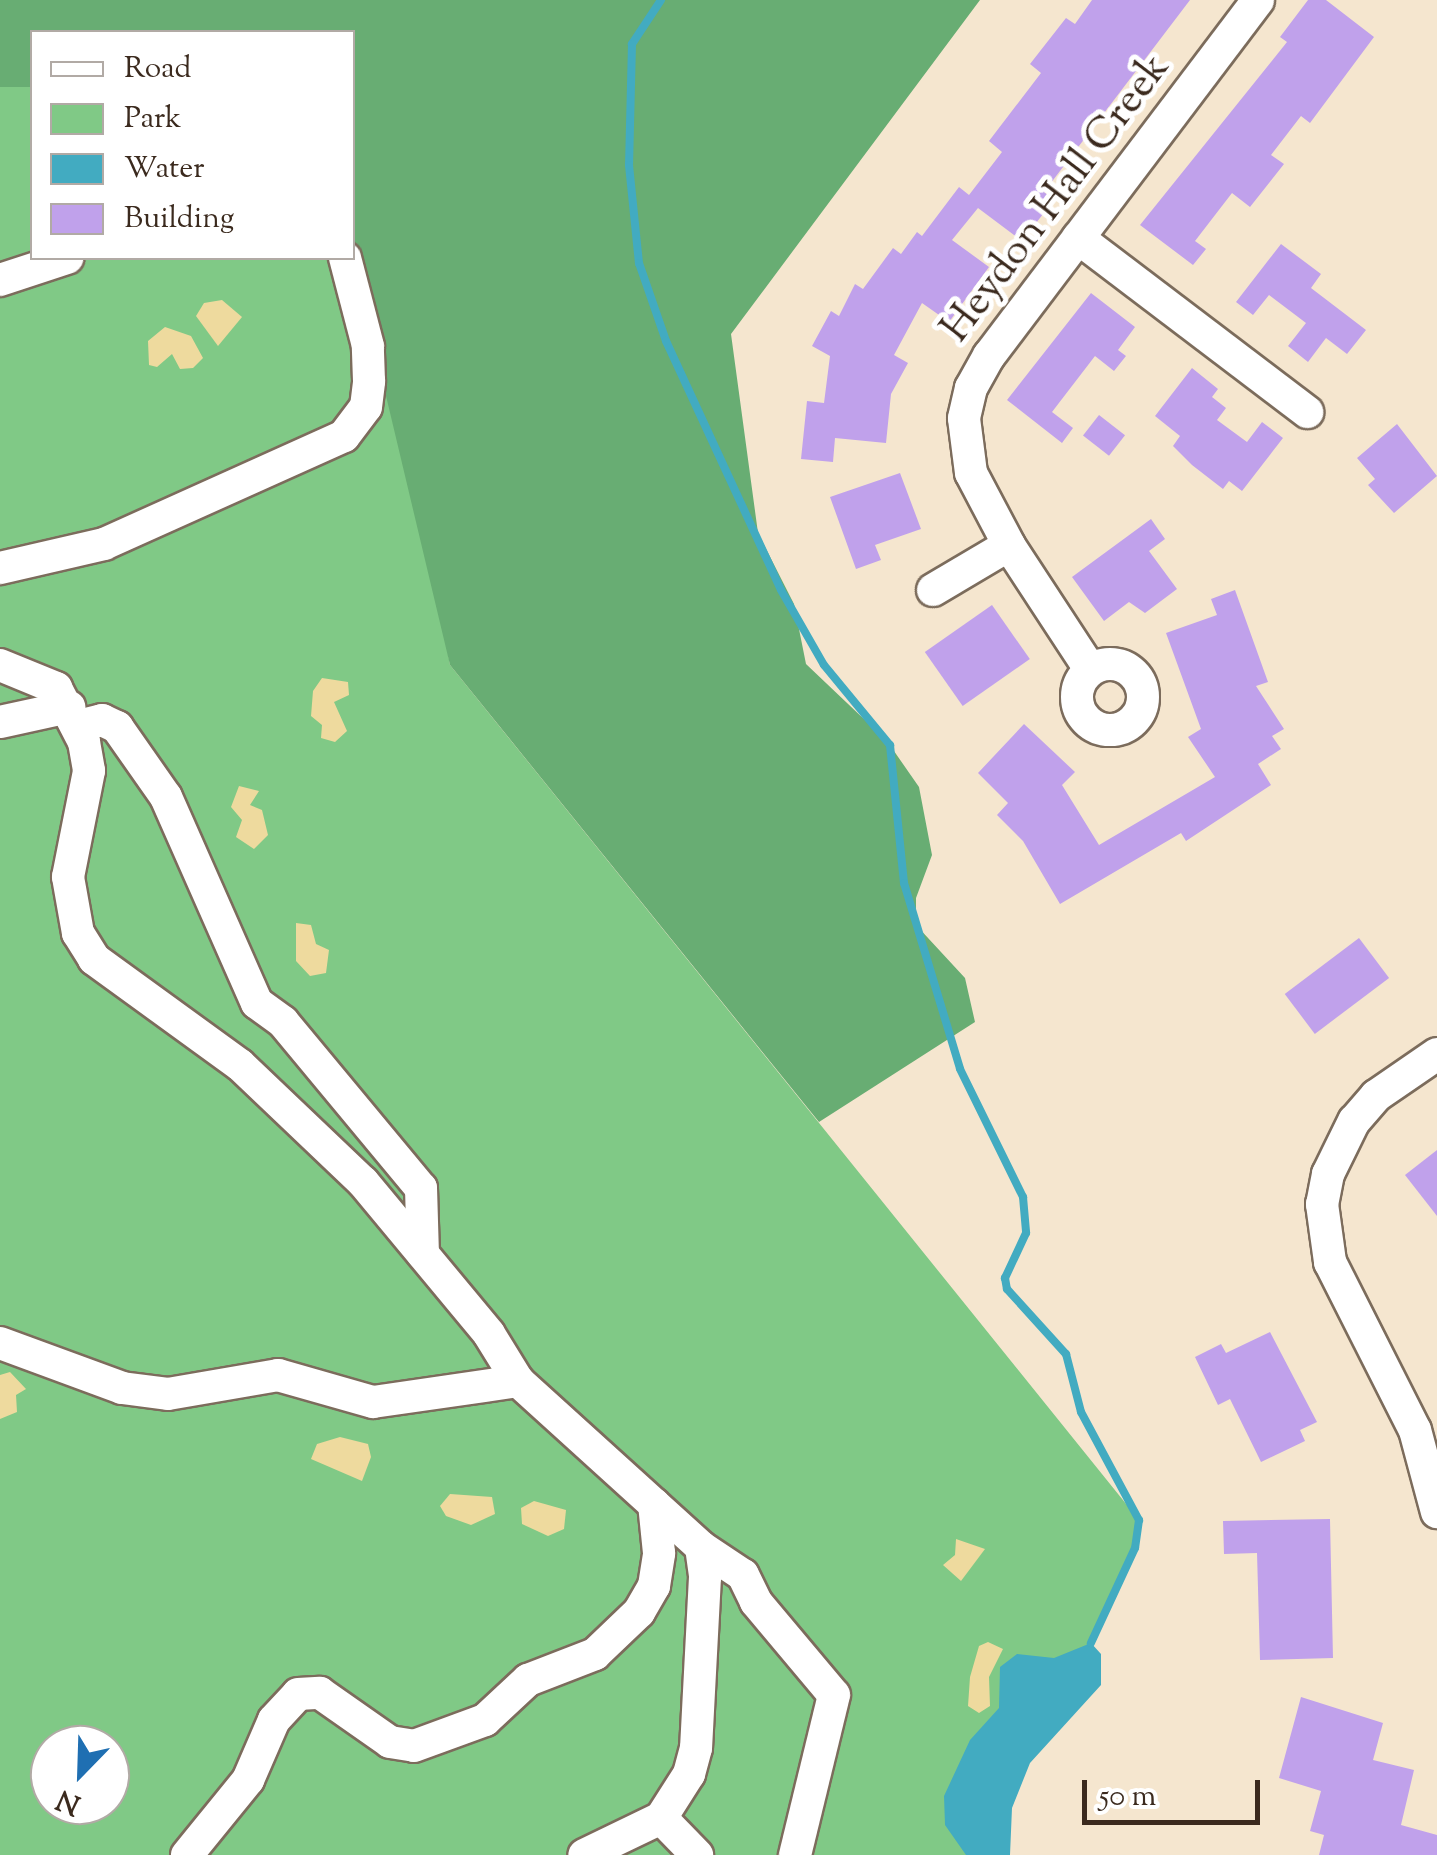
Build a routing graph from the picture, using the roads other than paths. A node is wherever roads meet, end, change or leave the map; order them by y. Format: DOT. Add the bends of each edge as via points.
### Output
graph roads {
  1 [pos="1258,0"];
  2 [pos="1078,238"];
  3 [pos="61,260"];
  4 [pos="346,260"];
  5 [pos="0,280"];
  6 [pos="1307,412"];
  7 [pos="1009,545"];
  8 [pos="0,568"];
  9 [pos="933,590"];
  10 [pos="0,665"];
  11 [pos="1090,670"];
  12 [pos="74,717"];
  13 [pos="0,722"];
  14 [pos="1437,1054"];
  15 [pos="423,1254"];
  16 [pos="0,1343"];
  17 [pos="518,1381"];
  18 [pos="654,1504"];
  19 [pos="1437,1512"];
  20 [pos="700,1547"];
  21 [pos="661,1818"];
  22 [pos="187,1855"];
  23 [pos="584,1855"];
  24 [pos="697,1855"];
  25 [pos="795,1855"];
  1 -- 2 [label="street, Heydon Hall Creek"];
  2 -- 6 [label="street"];
  2 -- 7 [label="street, Heydon Hall Creek" via="988,356 964,418 971,473"];
  3 -- 5 [label="street"];
  4 -- 8 [label="street" via="368,346 369,381 366,407 344,436 104,544"];
  7 -- 9 [label="street"];
  7 -- 11 [label="street, Heydon Hall Creek"];
  10 -- 12 [label="street" via="56,688"];
  12 -- 13 [label="street"];
  12 -- 15 [label="street" via="117,727 166,797 257,1003 283,1022 421,1188"];
  12 -- 15 [label="street" via="88,771 68,877 78,934 94,959 240,1065 363,1182"];
  14 -- 19 [label="street" via="1376,1096 1354,1121 1328,1174 1322,1204 1330,1262 1415,1430"];
  15 -- 17 [label="street"];
  16 -- 17 [label="street" via="122,1388 168,1394 278,1374 374,1402"];
  17 -- 18 [label="street"];
  18 -- 20 [label="street"];
  18 -- 22 [label="street" via="654,1586 595,1654 528,1680 484,1720 414,1746 390,1742 320,1693 298,1694 274,1720 248,1780"];
  20 -- 21 [label="street" via="705,1577 696,1748 689,1774"];
  20 -- 25 [label="street" via="743,1575 756,1602 834,1695"];
  21 -- 23 [label="street"];
  21 -- 24 [label="street"];
}
